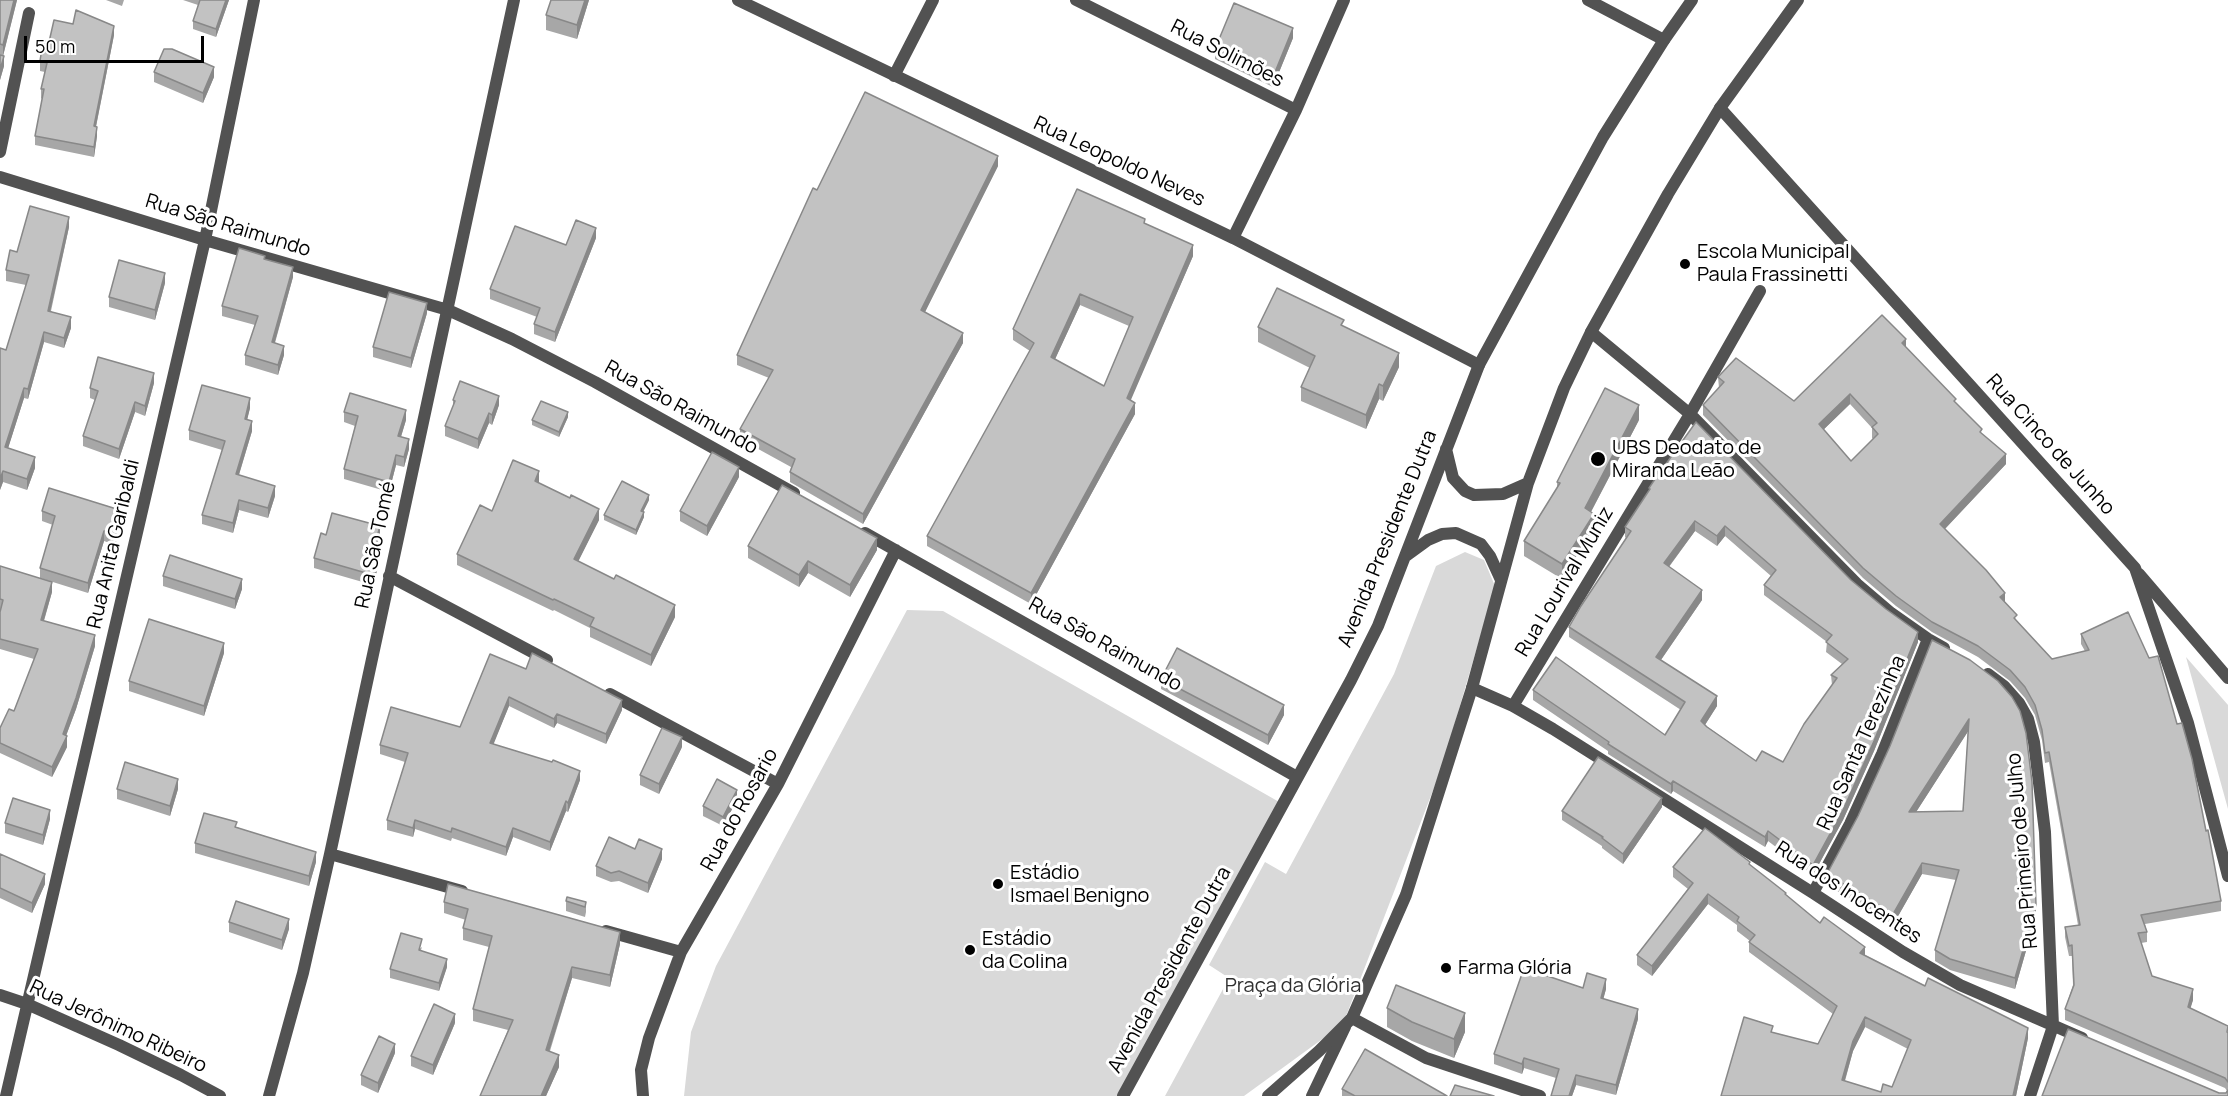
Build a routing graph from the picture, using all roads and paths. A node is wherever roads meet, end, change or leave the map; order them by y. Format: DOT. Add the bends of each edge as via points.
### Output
graph roads {
  1 [pos="254,0"];
  2 [pos="514,0"];
  3 [pos="738,0"];
  4 [pos="933,0"];
  5 [pos="1076,0"];
  6 [pos="1344,0"];
  7 [pos="1588,0"];
  8 [pos="1692,0"];
  9 [pos="1798,0"];
  10 [pos="28,13"];
  11 [pos="1664,40"];
  12 [pos="894,76"];
  13 [pos="1720,108"];
  14 [pos="1296,110"];
  15 [pos="0,152"];
  16 [pos="0,177"];
  17 [pos="1233,238"];
  18 [pos="206,240"];
  19 [pos="1760,291"];
  20 [pos="448,310"];
  21 [pos="1591,332"];
  22 [pos="1479,365"];
  23 [pos="1690,414"];
  24 [pos="1446,447"];
  25 [pos="1528,483"];
  26 [pos="803,498"];
  27 [pos="855,527"];
  28 [pos="896,550"];
  29 [pos="1405,556"];
  30 [pos="2135,568"];
  31 [pos="389,576"];
  32 [pos="1501,580"];
  33 [pos="1928,639"];
  34 [pos="1955,654"];
  35 [pos="1974,664"];
  36 [pos="557,666"];
  37 [pos="2228,678"];
  38 [pos="599,688"];
  39 [pos="1472,688"];
  40 [pos="1513,706"];
  41 [pos="1297,777"];
  42 [pos="778,784"];
  43 [pos="330,854"];
  44 [pos="2228,876"];
  45 [pos="1813,893"];
  46 [pos="477,895"];
  47 [pos="591,926"];
  48 [pos="681,952"];
  49 [pos="0,995"];
  50 [pos="27,1004"];
  51 [pos="1349,1021"];
  52 [pos="2053,1026"];
  53 [pos="2095,1044"];
  54 [pos="6,1096"];
  55 [pos="220,1096"];
  56 [pos="269,1096"];
  57 [pos="643,1096"];
  58 [pos="1123,1096"];
  59 [pos="1268,1096"];
  60 [pos="1312,1096"];
  61 [pos="1540,1096"];
  62 [pos="2030,1096"];
  1 -- 18 [label="street, Rua Anita Garibaldi"];
  2 -- 20 [label="street, Rua São Tomé"];
  3 -- 12 [label="street, Rua Leopoldo Neves"];
  4 -- 12 [label="street"];
  5 -- 14 [label="street, Rua Solimões"];
  6 -- 14 [label="street"];
  7 -- 11 [label="street"];
  8 -- 11 [label="street, Avenida Presidente Dutra"];
  9 -- 13 [label="street"];
  10 -- 15 [label="street"];
  11 -- 22 [label="street, Avenida Presidente Dutra" via="1603,137"];
  12 -- 17 [label="street, Rua Leopoldo Neves"];
  13 -- 21 [label="street"];
  13 -- 30 [label="street, Rua Cinco de Junho"];
  14 -- 17 [label="street"];
  16 -- 18 [label="street, Rua São Raimundo"];
  17 -- 22 [label="street, Rua Leopoldo Neves"];
  18 -- 20 [label="street, Rua São Raimundo"];
  18 -- 50 [label="street, Rua Anita Garibaldi"];
  19 -- 23 [label="street, Rua Lourival Muniz"];
  20 -- 26 [label="street, Rua São Raimundo" via="595,382"];
  20 -- 31 [label="street, Rua São Tomé"];
  21 -- 23 [label="street"];
  21 -- 25 [label="street" via="1564,388"];
  22 -- 24 [label="street, Avenida Presidente Dutra"];
  23 -- 33 [label="street" via="1857,584"];
  23 -- 40 [label="street, Rua Lourival Muniz"];
  24 -- 25 [label="street" via="1453,478 1474,495 1503,494"];
  24 -- 29 [label="street, Avenida Presidente Dutra"];
  25 -- 32 [label="street"];
  27 -- 28 [label="street, Rua São Raimundo"];
  28 -- 41 [label="street, Rua São Raimundo"];
  28 -- 42 [label="street, Rua do Rosario"];
  29 -- 32 [label="street" via="1428,540 1456,533 1481,544"];
  29 -- 41 [label="street, Avenida Presidente Dutra" via="1378,626"];
  30 -- 37 [label="street"];
  30 -- 44 [label="street, Rua Cinco de Junho" via="2188,723"];
  31 -- 36 [label="street"];
  31 -- 43 [label="street, Rua São Tomé"];
  32 -- 39 [label="street"];
  33 -- 34 [label="street"];
  33 -- 45 [label="street, Rua Santa Terezinha" via="1882,754"];
  35 -- 52 [label="street, Rua Primeiro de Julho" via="2004,686 2019,703 2034,742 2048,879"];
  38 -- 42 [label="street"];
  39 -- 40 [label="street, Rua dos Inocentes"];
  39 -- 51 [label="street" via="1406,895"];
  40 -- 45 [label="street, Rua dos Inocentes"];
  41 -- 58 [label="street, Avenida Presidente Dutra"];
  42 -- 48 [label="street, Rua do Rosario"];
  43 -- 46 [label="street"];
  43 -- 56 [label="street, Rua São Tomé"];
  45 -- 52 [label="street, Rua dos Inocentes" via="1960,985"];
  47 -- 48 [label="street"];
  48 -- 57 [label="street, Rua do Rosario" via="649,1038 641,1070"];
  49 -- 50 [label="street, Rua Jerônimo Ribeiro"];
  50 -- 54 [label="street, Rua Anita Garibaldi"];
  50 -- 55 [label="street, Rua Jerônimo Ribeiro"];
  51 -- 59 [label="street"];
  51 -- 60 [label="street"];
  51 -- 61 [label="street" via="1426,1058"];
  52 -- 53 [label="street, Rua dos Inocentes"];
  52 -- 62 [label="street, Rua Primeiro de Julho"];
}
